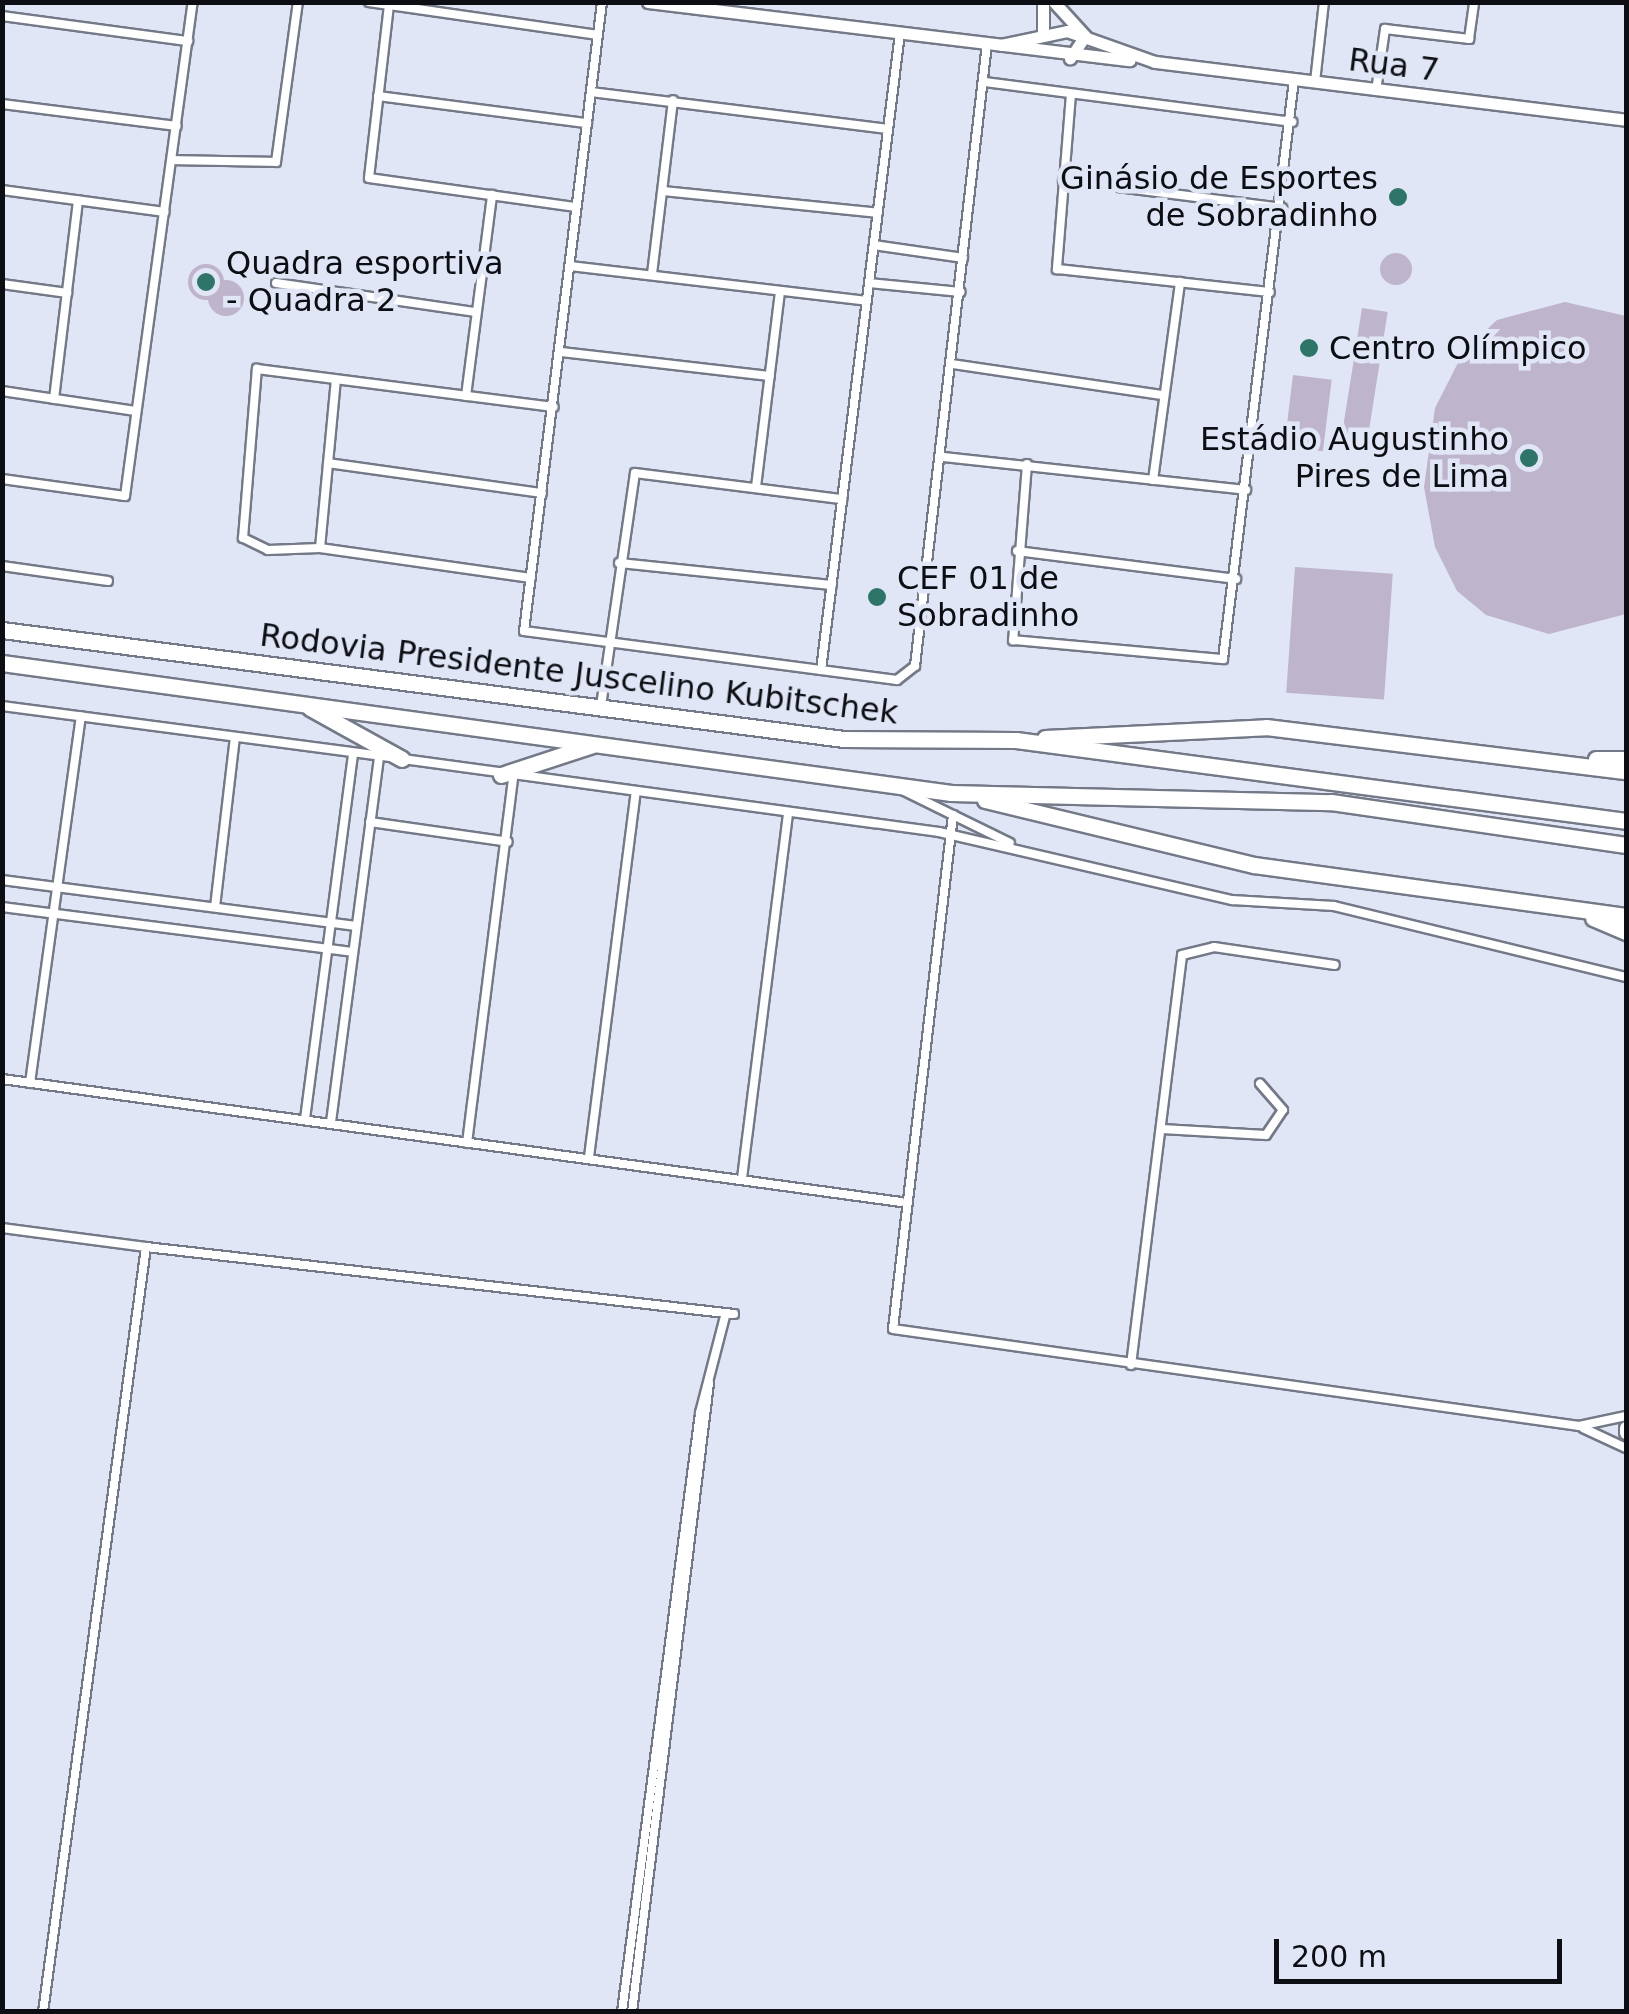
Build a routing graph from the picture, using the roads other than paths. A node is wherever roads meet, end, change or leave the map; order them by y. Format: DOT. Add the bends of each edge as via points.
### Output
graph roads {
  1 [pos="193,2"];
  2 [pos="298,2"];
  3 [pos="370,2"];
  4 [pos="602,2"];
  5 [pos="648,2"];
  6 [pos="1043,2"];
  7 [pos="1054,2"];
  8 [pos="1324,2"];
  9 [pos="1474,2"];
  10 [pos="390,5"];
  11 [pos="2,16"];
  12 [pos="900,34"];
  13 [pos="1043,35"];
  14 [pos="598,36"];
  15 [pos="1085,36"];
  16 [pos="188,41"];
  17 [pos="986,44"];
  18 [pos="1002,46"];
  19 [pos="1064,57"];
  20 [pos="1155,62"];
  21 [pos="1294,80"];
  22 [pos="984,82"];
  23 [pos="1314,82"];
  24 [pos="1376,91"];
  25 [pos="591,92"];
  26 [pos="1071,94"];
  27 [pos="378,96"];
  28 [pos="673,100"];
  29 [pos="2,104"];
  30 [pos="1626,120"];
  31 [pos="587,122"];
  32 [pos="1292,122"];
  33 [pos="176,126"];
  34 [pos="888,129"];
  35 [pos="172,160"];
  36 [pos="1063,180"];
  37 [pos="2,190"];
  38 [pos="663,191"];
  39 [pos="492,195"];
  40 [pos="78,200"];
  41 [pos="576,207"];
  42 [pos="1282,208"];
  43 [pos="165,212"];
  44 [pos="878,214"];
  45 [pos="874,245"];
  46 [pos="963,258"];
  47 [pos="570,266"];
  48 [pos="652,274"];
  49 [pos="1180,282"];
  50 [pos="276,283"];
  51 [pos="869,283"];
  52 [pos="2,284"];
  53 [pos="780,292"];
  54 [pos="961,292"];
  55 [pos="1270,292"];
  56 [pos="67,293"];
  57 [pos="867,301"];
  58 [pos="476,312"];
  59 [pos="561,352"];
  60 [pos="952,364"];
  61 [pos="770,376"];
  62 [pos="336,380"];
  63 [pos="2,392"];
  64 [pos="1163,395"];
  65 [pos="466,396"];
  66 [pos="54,398"];
  67 [pos="554,407"];
  68 [pos="136,411"];
  69 [pos="943,456"];
  70 [pos="328,464"];
  71 [pos="1027,464"];
  72 [pos="2,479"];
  73 [pos="1153,480"];
  74 [pos="756,487"];
  75 [pos="1246,490"];
  76 [pos="542,493"];
  77 [pos="842,499"];
  78 [pos="320,548"];
  79 [pos="1016,552"];
  80 [pos="619,563"];
  81 [pos="2,566"];
  82 [pos="531,578"];
  83 [pos="1236,579"];
  84 [pos="108,581"];
  85 [pos="832,585"];
  86 [pos="2,630"];
  87 [pos="608,642"];
  88 [pos="2,663"];
  89 [pos="821,670"];
  90 [pos="302,704"];
  91 [pos="2,706"];
  92 [pos="601,707"];
  93 [pos="81,717"];
  94 [pos="235,738"];
  95 [pos="1016,740"];
  96 [pos="598,743"];
  97 [pos="353,752"];
  98 [pos="379,756"];
  99 [pos="1523,757"];
  100 [pos="402,759"];
  101 [pos="1626,759"];
  102 [pos="1626,772"];
  103 [pos="507,776"];
  104 [pos="890,783"];
  105 [pos="636,792"];
  106 [pos="952,793"];
  107 [pos="788,812"];
  108 [pos="953,815"];
  109 [pos="1626,821"];
  110 [pos="370,822"];
  111 [pos="951,835"];
  112 [pos="508,842"];
  113 [pos="1626,845"];
  114 [pos="1023,850"];
  115 [pos="2,880"];
  116 [pos="57,887"];
  117 [pos="2,907"];
  118 [pos="1561,907"];
  119 [pos="214,908"];
  120 [pos="53,914"];
  121 [pos="1626,916"];
  122 [pos="332,923"];
  123 [pos="356,926"];
  124 [pos="1626,932"];
  125 [pos="328,948"];
  126 [pos="352,952"];
  127 [pos="1335,966"];
  128 [pos="1626,975"];
  129 [pos="2,1079"];
  130 [pos="30,1082"];
  131 [pos="1260,1084"];
  132 [pos="305,1119"];
  133 [pos="332,1122"];
  134 [pos="1162,1129"];
  135 [pos="466,1142"];
  136 [pos="590,1157"];
  137 [pos="742,1178"];
  138 [pos="902,1202"];
  139 [pos="2,1228"];
  140 [pos="146,1247"];
  141 [pos="1131,1365"];
  142 [pos="708,1374"];
  143 [pos="1626,1416"];
  144 [pos="1579,1426"];
  145 [pos="1626,1448"];
  146 [pos="43,2012"];
  147 [pos="622,2012"];
  148 [pos="632,2012"];
  1 -- 16 [label="street"];
  2 -- 35 [label="street" via="280,154 266,168"];
  3 -- 10 [label="street"];
  4 -- 14 [label="street"];
  5 -- 12 [label="main road, Rua 7"];
  6 -- 13 [label="main road"];
  7 -- 15 [label="main road"];
  8 -- 23 [label="street"];
  9 -- 24 [label="street" via="1470,39 1385,30"];
  10 -- 14 [label="street"];
  10 -- 27 [label="street"];
  11 -- 16 [label="street"];
  12 -- 17 [label="main road, Rua 7"];
  12 -- 34 [label="street"];
  13 -- 15 [label="main road, Rua 7"];
  13 -- 18 [label="main road, Rua 7"];
  13 -- 19 [label="main road"];
  14 -- 25 [label="street"];
  15 -- 19 [label="main road"];
  15 -- 20 [label="main road, Rua 7"];
  16 -- 33 [label="street"];
  17 -- 18 [label="main road, Rua 7"];
  17 -- 22 [label="street"];
  18 -- 19 [label="main road, Rua 7"];
  19 -- 20 [label="main road, Rua 7"];
  20 -- 21 [label="main road, Rua 7"];
  21 -- 23 [label="main road, Rua 7"];
  21 -- 32 [label="street"];
  22 -- 26 [label="street"];
  22 -- 46 [label="street"];
  23 -- 24 [label="main road, Rua 7"];
  24 -- 30 [label="main road, Rua 7"];
  25 -- 28 [label="street"];
  25 -- 31 [label="street"];
  26 -- 32 [label="street"];
  26 -- 36 [label="street"];
  27 -- 31 [label="street"];
  27 -- 39 [label="street" via="369,178"];
  28 -- 34 [label="street"];
  28 -- 38 [label="street"];
  29 -- 33 [label="street"];
  31 -- 41 [label="street"];
  32 -- 42 [label="street"];
  33 -- 35 [label="street"];
  34 -- 44 [label="street"];
  35 -- 43 [label="street"];
  36 -- 42 [label="street"];
  36 -- 49 [label="street" via="1057,269"];
  37 -- 40 [label="street"];
  38 -- 44 [label="street"];
  38 -- 48 [label="street"];
  39 -- 41 [label="street"];
  39 -- 58 [label="street"];
  40 -- 43 [label="street"];
  40 -- 56 [label="street"];
  41 -- 47 [label="street"];
  42 -- 55 [label="street"];
  43 -- 68 [label="street"];
  44 -- 45 [label="street"];
  45 -- 46 [label="street"];
  45 -- 51 [label="street"];
  46 -- 54 [label="street"];
  47 -- 48 [label="street"];
  47 -- 59 [label="street"];
  48 -- 53 [label="street"];
  49 -- 55 [label="street"];
  49 -- 64 [label="street"];
  50 -- 58 [label="street"];
  51 -- 54 [label="street"];
  51 -- 57 [label="street"];
  52 -- 56 [label="street"];
  53 -- 57 [label="street"];
  53 -- 61 [label="street"];
  54 -- 60 [label="street"];
  55 -- 75 [label="street"];
  56 -- 66 [label="street"];
  57 -- 77 [label="street"];
  58 -- 65 [label="street"];
  59 -- 61 [label="street"];
  59 -- 67 [label="street"];
  60 -- 64 [label="street"];
  60 -- 69 [label="street"];
  61 -- 74 [label="street"];
  62 -- 65 [label="street"];
  62 -- 70 [label="street"];
  62 -- 78 [label="street" via="256,369 244,538 268,550"];
  63 -- 66 [label="street"];
  64 -- 73 [label="street"];
  65 -- 67 [label="street"];
  66 -- 68 [label="street"];
  67 -- 76 [label="street"];
  68 -- 72 [label="street" via="124,496"];
  69 -- 71 [label="street"];
  69 -- 89 [label="street" via="910,676"];
  70 -- 76 [label="street"];
  70 -- 78 [label="street"];
  71 -- 73 [label="street"];
  71 -- 79 [label="street"];
  73 -- 75 [label="street"];
  74 -- 77 [label="street"];
  74 -- 80 [label="street" via="635,474"];
  75 -- 83 [label="street"];
  76 -- 82 [label="street"];
  77 -- 85 [label="street"];
  78 -- 82 [label="street"];
  79 -- 83 [label="street"];
  79 -- 83 [label="street" via="1013,640 1224,658"];
  80 -- 85 [label="street"];
  80 -- 87 [label="street"];
  81 -- 84 [label="street"];
  82 -- 87 [label="street" via="524,632"];
  85 -- 89 [label="street"];
  86 -- 92 [label="highway, Rodovia Presidente Juscelino Kubitschek"];
  87 -- 89 [label="street"];
  87 -- 92 [label="street"];
  88 -- 90 [label="highway, Rodovia Presidente Juscelino Kubitschek"];
  90 -- 96 [label="highway, Rodovia Presidente Juscelino Kubitschek"];
  90 -- 100 [label="highway"];
  91 -- 93 [label="street"];
  92 -- 95 [label="highway, Rodovia Presidente Juscelino Kubitschek" via="843,739"];
  93 -- 94 [label="street"];
  93 -- 116 [label="street"];
  94 -- 97 [label="street"];
  94 -- 119 [label="street"];
  95 -- 99 [label="highway" via="1218,725"];
  95 -- 109 [label="highway, Rodovia Presidente Juscelino Kubitschek"];
  96 -- 103 [label="highway"];
  96 -- 104 [label="highway, Rodovia Presidente Juscelino Kubitschek"];
  97 -- 98 [label="street"];
  97 -- 122 [label="street"];
  98 -- 100 [label="street"];
  98 -- 110 [label="street"];
  99 -- 101 [label="highway"];
  99 -- 102 [label="highway"];
  100 -- 103 [label="street"];
  103 -- 105 [label="street"];
  103 -- 112 [label="street"];
  104 -- 106 [label="highway, Rodovia Presidente Juscelino Kubitschek"];
  104 -- 108 [label="street"];
  105 -- 107 [label="street"];
  105 -- 136 [label="street"];
  106 -- 113 [label="highway, Rodovia Presidente Juscelino Kubitschek" via="1331,802"];
  106 -- 118 [label="highway" via="1254,866"];
  107 -- 111 [label="street"];
  107 -- 137 [label="street"];
  108 -- 111 [label="street"];
  108 -- 114 [label="street"];
  110 -- 112 [label="street"];
  110 -- 123 [label="street"];
  111 -- 114 [label="street"];
  111 -- 138 [label="street"];
  112 -- 135 [label="street"];
  114 -- 128 [label="street" via="1232,900 1334,906"];
  115 -- 116 [label="street"];
  116 -- 119 [label="street"];
  116 -- 120 [label="street"];
  117 -- 120 [label="street"];
  118 -- 121 [label="highway"];
  118 -- 124 [label="highway"];
  119 -- 122 [label="street"];
  120 -- 125 [label="street"];
  120 -- 130 [label="street"];
  122 -- 123 [label="street"];
  122 -- 125 [label="street"];
  123 -- 126 [label="street"];
  125 -- 126 [label="street"];
  125 -- 132 [label="street"];
  126 -- 133 [label="street"];
  127 -- 134 [label="street" via="1186,950"];
  129 -- 130 [label="street"];
  130 -- 132 [label="street"];
  131 -- 134 [label="street" via="1282,1110 1266,1135"];
  132 -- 133 [label="street"];
  133 -- 135 [label="street"];
  134 -- 141 [label="street"];
  135 -- 136 [label="street"];
  136 -- 137 [label="street"];
  137 -- 138 [label="street"];
  138 -- 141 [label="street" via="888,1316 898,1333"];
  139 -- 140 [label="street"];
  140 -- 142 [label="street" via="729,1315"];
  140 -- 146 [label="street"];
  141 -- 144 [label="street"];
  142 -- 147 [label="street"];
  142 -- 148 [label="street" via="700,1510"];
  143 -- 144 [label="street"];
  144 -- 145 [label="street"];
}
